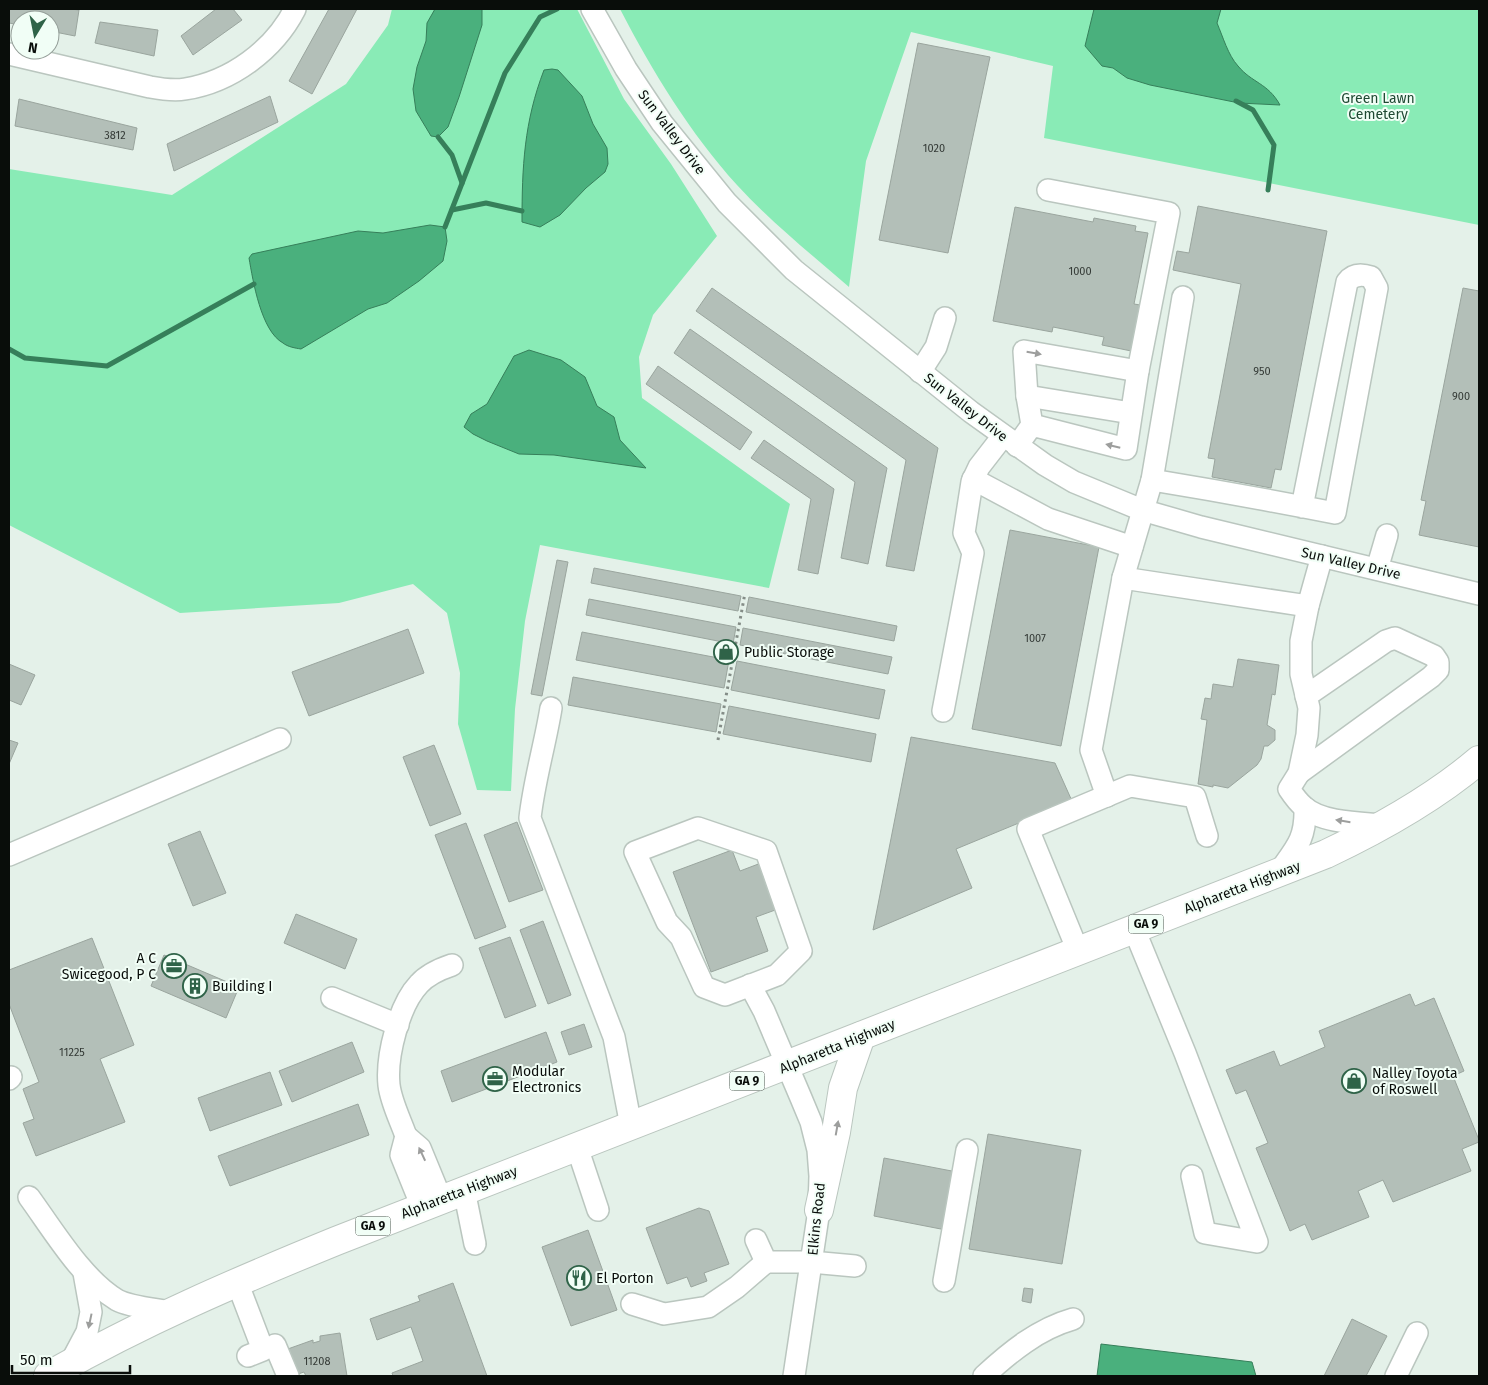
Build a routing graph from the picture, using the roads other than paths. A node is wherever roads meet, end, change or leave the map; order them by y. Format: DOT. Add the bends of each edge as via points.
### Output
graph roads {
  1 [pos="295,9"];
  2 [pos="592,9"];
  3 [pos="9,54"];
  4 [pos="1048,190"];
  5 [pos="1183,297"];
  6 [pos="945,318"];
  7 [pos="1138,371"];
  8 [pos="920,372"];
  9 [pos="1027,396"];
  10 [pos="1132,413"];
  11 [pos="1032,425"];
  12 [pos="1010,441"];
  13 [pos="973,479"];
  14 [pos="1152,480"];
  15 [pos="1302,507"];
  16 [pos="1142,510"];
  17 [pos="1387,535"];
  18 [pos="1132,547"];
  19 [pos="1322,556"];
  20 [pos="1377,569"];
  21 [pos="1123,578"];
  22 [pos="1479,594"];
  23 [pos="1308,606"];
  24 [pos="1306,696"];
  25 [pos="551,708"];
  26 [pos="944,711"];
  27 [pos="280,738"];
  28 [pos="1479,760"];
  29 [pos="1299,773"];
  30 [pos="1107,796"];
  31 [pos="1305,808"];
  32 [pos="1384,825"];
  33 [pos="1207,836"];
  34 [pos="9,855"];
  35 [pos="1279,872"];
  36 [pos="1134,929"];
  37 [pos="1078,951"];
  38 [pos="452,964"];
  39 [pos="750,985"];
  40 [pos="332,998"];
  41 [pos="398,1025"];
  42 [pos="861,1036"];
  43 [pos="787,1066"];
  44 [pos="631,1126"];
  45 [pos="577,1147"];
  46 [pos="967,1150"];
  47 [pos="1192,1176"];
  48 [pos="29,1197"];
  49 [pos="442,1199"];
  50 [pos="598,1210"];
  51 [pos="819,1210"];
  52 [pos="756,1240"];
  53 [pos="475,1244"];
  54 [pos="766,1262"];
  55 [pos="811,1262"];
  56 [pos="855,1266"];
  57 [pos="84,1273"];
  58 [pos="944,1281"];
  59 [pos="237,1282"];
  60 [pos="632,1304"];
  61 [pos="170,1312"];
  62 [pos="1073,1320"];
  63 [pos="1417,1333"];
  64 [pos="275,1345"];
  65 [pos="248,1356"];
  66 [pos="59,1370"];
  67 [pos="288,1376"];
  68 [pos="794,1376"];
  69 [pos="984,1376"];
  70 [pos="1396,1376"];
  1 -- 3 [label="street" via="278,36 252,60 218,79 183,89 150,87"];
  2 -- 8 [label="street, Sun Valley Drive" via="662,123 727,203 794,270"];
  4 -- 7 [label="street" via="1169,213"];
  5 -- 14 [label="street"];
  6 -- 8 [label="street" via="936,347"];
  9 -- 7 [label="street, one-way" via="1024,351"];
  7 -- 10 [label="street"];
  8 -- 12 [label="street, Sun Valley Drive"];
  9 -- 10 [label="street"];
  9 -- 11 [label="street"];
  10 -- 11 [label="street, one-way" via="1126,449"];
  11 -- 12 [label="street"];
  12 -- 13 [label="street" via="979,466"];
  12 -- 16 [label="street, Sun Valley Drive" via="1074,482"];
  13 -- 18 [label="street" via="1048,519"];
  13 -- 26 [label="street" via="964,533 973,553"];
  14 -- 15 [label="street"];
  14 -- 16 [label="street"];
  15 -- 15 [label="street" via="1334,513 1377,288 1371,277 1355,276 1347,282"];
  16 -- 18 [label="street"];
  16 -- 19 [label="street, Sun Valley Drive"];
  17 -- 20 [label="street"];
  18 -- 21 [label="street"];
  19 -- 20 [label="street, Sun Valley Drive"];
  19 -- 23 [label="street"];
  20 -- 22 [label="street, Sun Valley Drive"];
  21 -- 23 [label="street"];
  21 -- 30 [label="street" via="1090,750"];
  23 -- 24 [label="street" via="1301,641 1301,674"];
  24 -- 29 [label="street" via="1307,735"];
  24 -- 29 [label="street" via="1395,638 1434,656 1438,662 1438,670 1431,677"];
  25 -- 44 [label="street" via="530,818 614,1037"];
  27 -- 34 [label="street"];
  28 -- 32 [label="highway, Alpharetta Highway / GA 9" via="1421,804"];
  29 -- 31 [label="street" via="1288,789"];
  30 -- 33 [label="street" via="1130,786 1195,797"];
  30 -- 37 [label="street" via="1028,829"];
  32 -- 31 [label="street, one-way" via="1336,820"];
  31 -- 35 [label="street" via="1304,832"];
  32 -- 35 [label="highway, Alpharetta Highway / GA 9" via="1326,854"];
  35 -- 36 [label="highway, Alpharetta Highway / GA 9"];
  36 -- 37 [label="highway, Alpharetta Highway / GA 9"];
  36 -- 47 [label="street" via="1186,1053 1257,1242 1205,1232"];
  37 -- 42 [label="highway, Alpharetta Highway / GA 9"];
  38 -- 41 [label="street" via="418,984"];
  39 -- 39 [label="street" via="776,974 801,951 766,851 698,828 635,852 667,922 682,937 704,988 725,995"];
  39 -- 43 [label="street, Elkins Road"];
  40 -- 41 [label="street"];
  41 -- 49 [label="street" via="393,1040 389,1085 406,1136 401,1154"];
  42 -- 43 [label="highway, Alpharetta Highway / GA 9"];
  51 -- 42 [label="highway, one-way" via="843,1088"];
  43 -- 44 [label="highway, Alpharetta Highway / GA 9"];
  43 -- 51 [label="street, Elkins Road" via="818,1150"];
  44 -- 45 [label="highway, Alpharetta Highway / GA 9"];
  45 -- 49 [label="highway, Alpharetta Highway / GA 9"];
  45 -- 50 [label="street"];
  46 -- 58 [label="street"];
  48 -- 57 [label="street"];
  49 -- 53 [label="street"];
  49 -- 59 [label="highway, Alpharetta Highway / GA 9"];
  51 -- 55 [label="street, Elkins Road"];
  52 -- 54 [label="street"];
  54 -- 55 [label="street"];
  54 -- 60 [label="street" via="737,1288 708,1307 664,1314"];
  55 -- 56 [label="street"];
  55 -- 68 [label="street, Elkins Road"];
  57 -- 61 [label="street" via="118,1300"];
  57 -- 66 [label="street, one-way" via="91,1312 87,1332"];
  59 -- 61 [label="highway, Alpharetta Highway / GA 9"];
  59 -- 65 [label="street" via="263,1350"];
  61 -- 66 [label="highway, Alpharetta Highway / GA 9"];
  62 -- 69 [label="street" via="1057,1324 1012,1351"];
  63 -- 70 [label="street"];
  64 -- 67 [label="street"];
}
